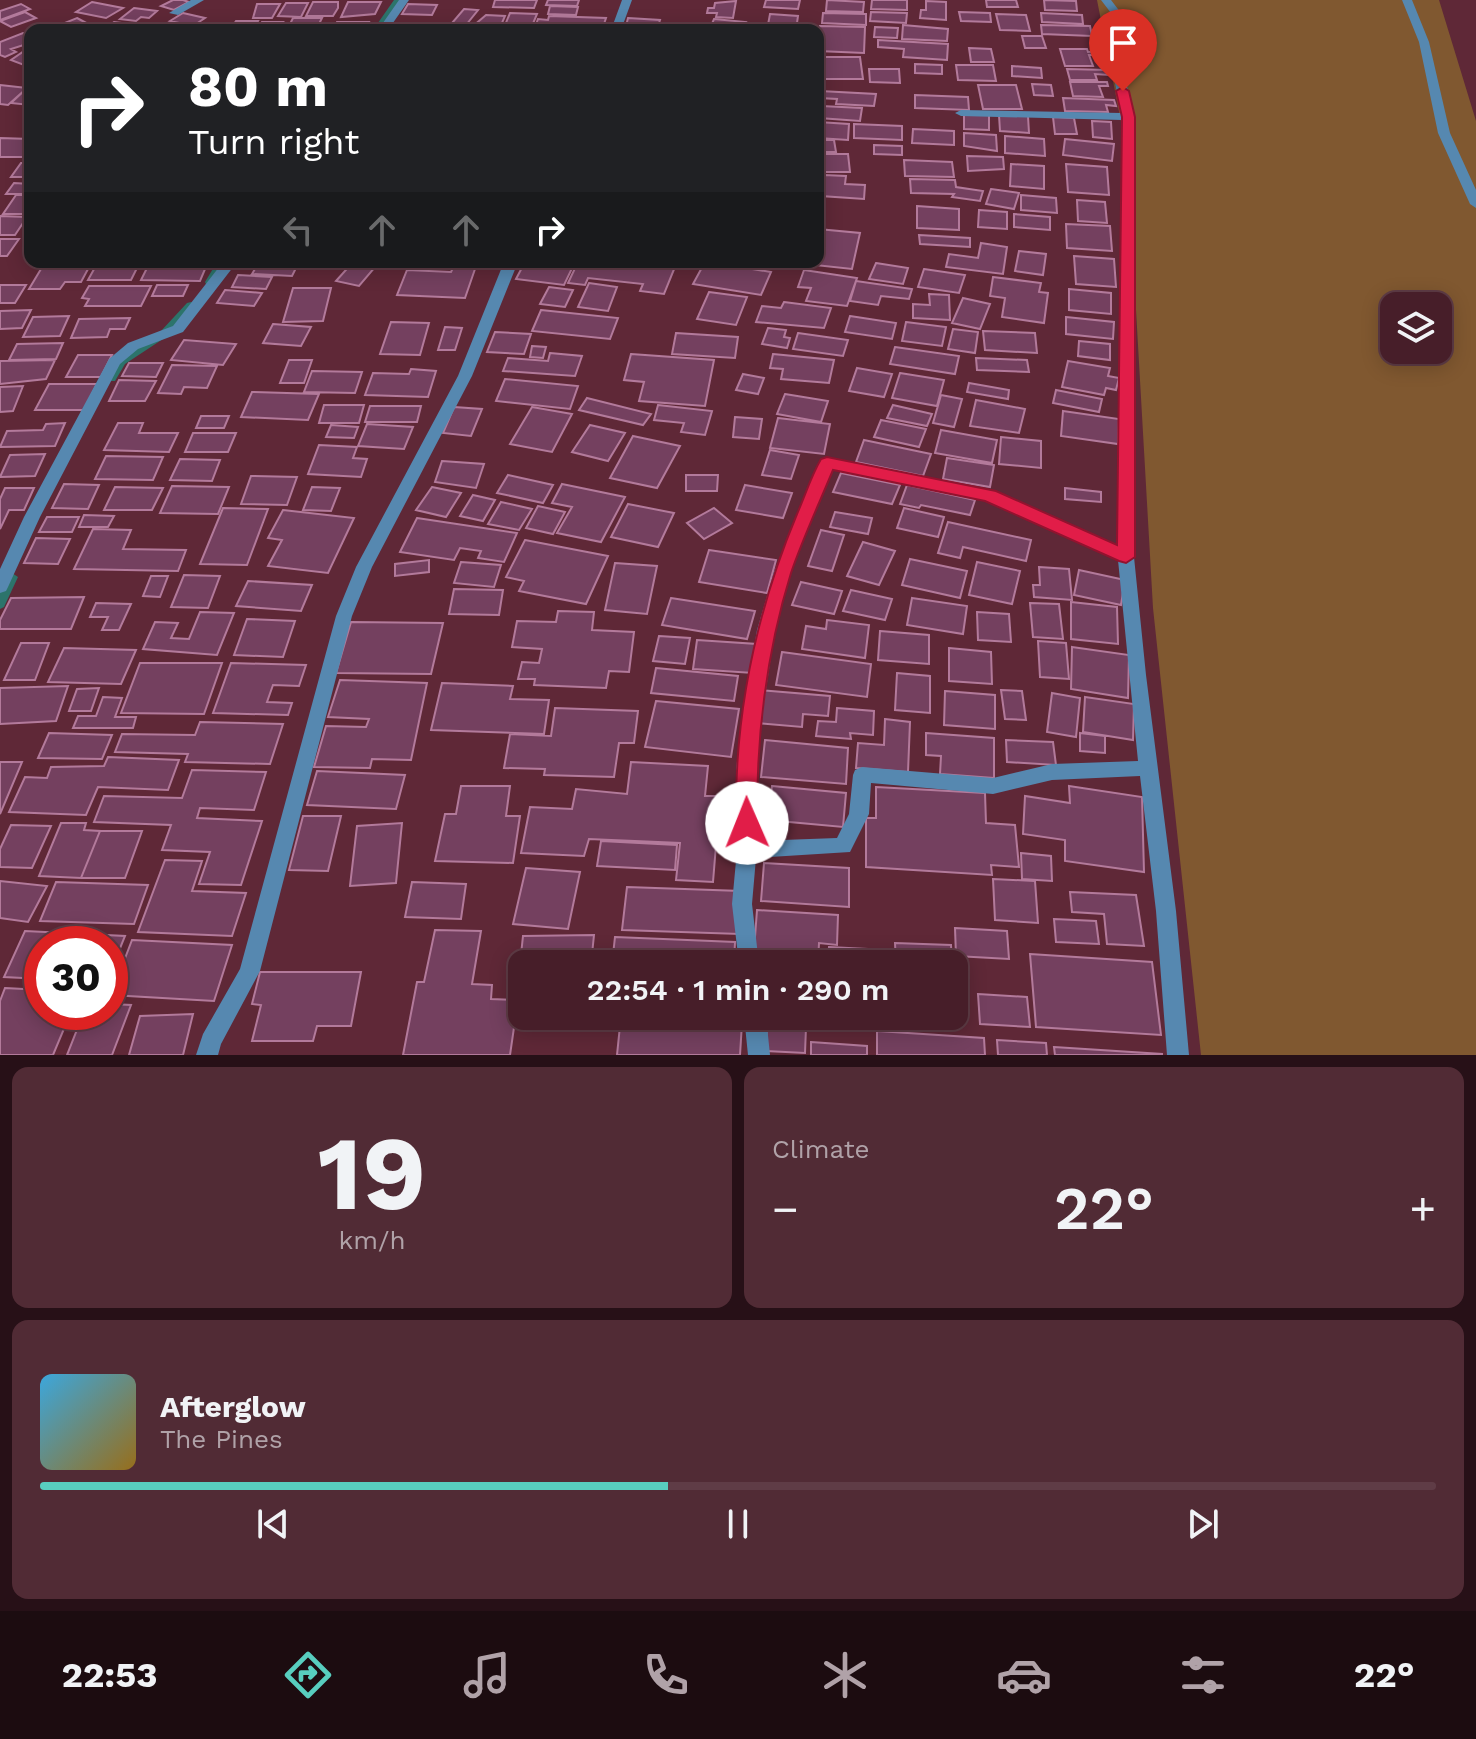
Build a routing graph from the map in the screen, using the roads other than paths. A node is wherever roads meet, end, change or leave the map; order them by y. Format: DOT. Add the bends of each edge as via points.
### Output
graph roads {
  1 [pos="199,0"];
  2 [pos="404,0"];
  3 [pos="627,0"];
  4 [pos="1106,0"];
  5 [pos="1407,0"];
  6 [pos="174,13"];
  7 [pos="387,24"];
  8 [pos="618,24"];
  9 [pos="961,113"];
  10 [pos="1128,117"];
  11 [pos="1476,204"];
  12 [pos="225,268"];
  13 [pos="509,268"];
  14 [pos="1126,557"];
  15 [pos="0,587"];
  16 [pos="1149,768"];
  17 [pos="747,850"];
  18 [pos="747,950"];
  19 [pos="756,1030"];
  20 [pos="207,1055"];
  21 [pos="759,1055"];
  22 [pos="1178,1055"];
  1 -- 6 [label="street"];
  2 -- 7 [label="street"];
  3 -- 8 [label="street"];
  4 -- 10 [label="street" via="1116,13 1111,38"];
  5 -- 11 [label="street" via="1424,42 1444,133"];
  9 -- 10 [label="street"];
  10 -- 14 [label="street"];
  12 -- 15 [label="street" via="178,329 133,346 114,362"];
  13 -- 20 [label="street" via="465,376 364,567 344,616 250,971"];
  14 -- 16 [label="street"];
  14 -- 17 [label="street" via="990,495 827,463 782,572 766,630 745,769"];
  16 -- 17 [label="street" via="1052,772 993,786 862,775 859,814 843,846"];
  16 -- 22 [label="street"];
  17 -- 18 [label="street" via="742,904"];
  19 -- 21 [label="street"];
}
